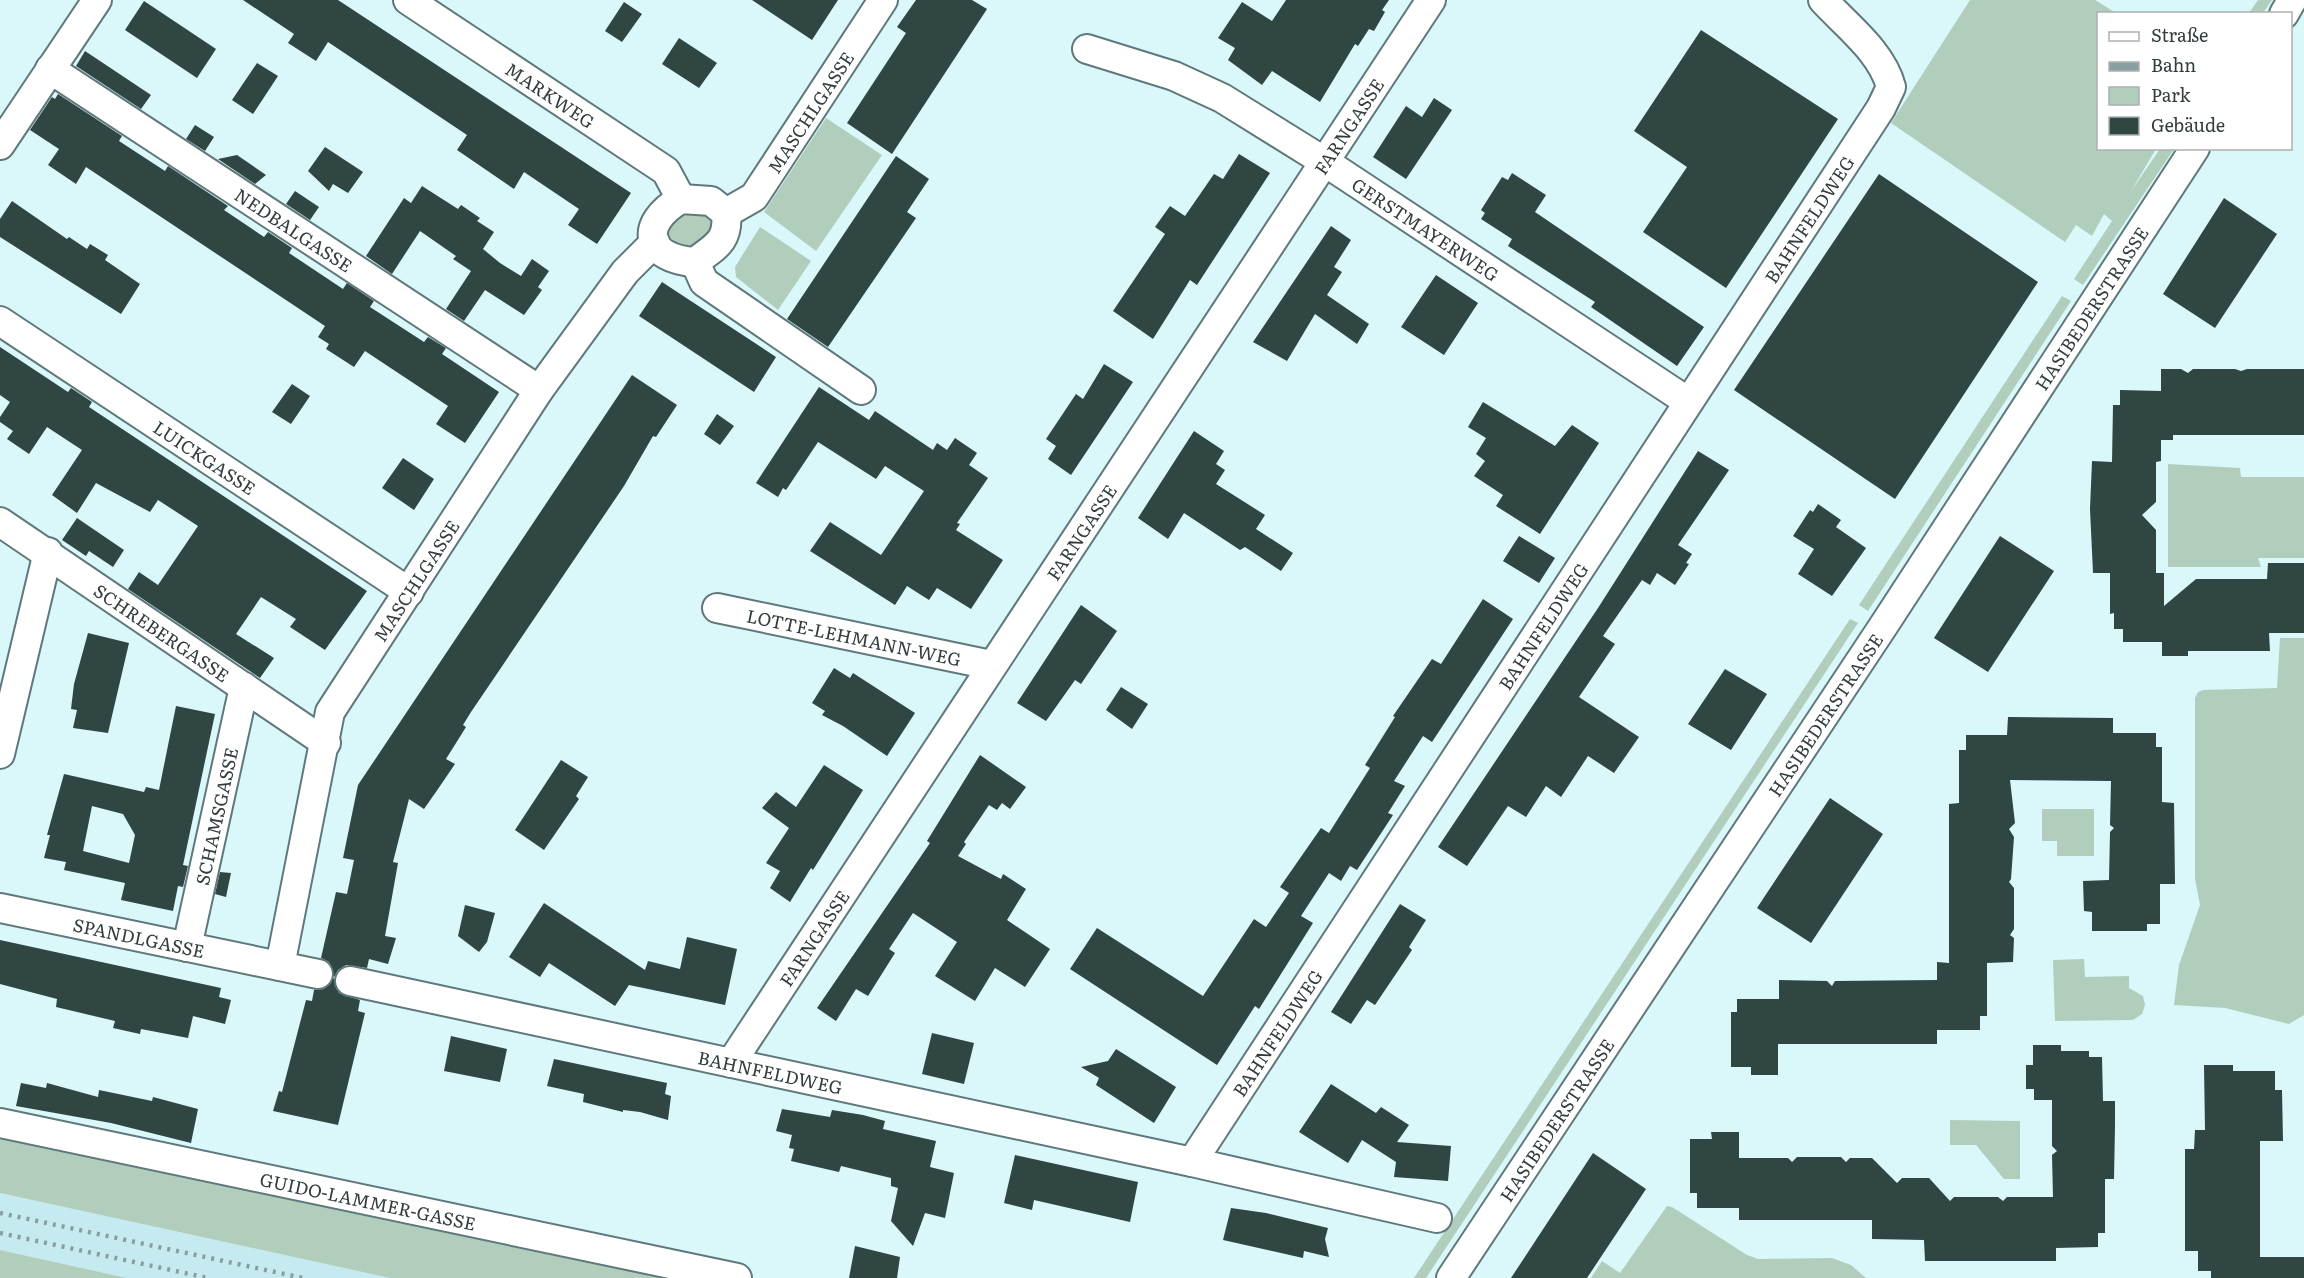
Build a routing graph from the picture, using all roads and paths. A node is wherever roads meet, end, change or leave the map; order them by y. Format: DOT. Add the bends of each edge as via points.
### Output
graph roads {
  1 [pos="97,0"];
  2 [pos="408,0"];
  3 [pos="1431,0"];
  4 [pos="1823,0"];
  5 [pos="876,2"];
  6 [pos="1087,49"];
  7 [pos="50,69"];
  8 [pos="0,145"];
  9 [pos="2194,150"];
  10 [pos="1325,162"];
  11 [pos="681,199"];
  12 [pos="726,213"];
  13 [pos="655,242"];
  14 [pos="696,262"];
  15 [pos="0,321"];
  16 [pos="539,390"];
  17 [pos="861,390"];
  18 [pos="1687,401"];
  19 [pos="0,522"];
  20 [pos="48,552"];
  21 [pos="409,592"];
  22 [pos="717,608"];
  23 [pos="991,665"];
  24 [pos="244,687"];
  25 [pos="326,743"];
  26 [pos="0,754"];
  27 [pos="0,908"];
  28 [pos="187,946"];
  29 [pos="280,966"];
  30 [pos="318,974"];
  31 [pos="350,981"];
  32 [pos="731,1063"];
  33 [pos="0,1123"];
  34 [pos="1192,1162"];
  35 [pos="1437,1218"];
  36 [pos="737,1278"];
  37 [pos="1451,1278"];
  1 -- 7 [label="street"];
  2 -- 11 [label="street, MARKWEG" via="666,171"];
  3 -- 10 [label="street, FARNGASSE"];
  4 -- 18 [label="street, BAHNFELDWEG" via="1874,54 1887,72 1891,87"];
  5 -- 12 [label="street, MASCHLGASSE" via="754,197"];
  6 -- 10 [label="street, GERSTMAYERWEG" via="1174,76 1222,98"];
  7 -- 8 [label="street"];
  7 -- 16 [label="street, NEDBALGASSE"];
  9 -- 37 [label="street, HASIBEDERSTRASSE"];
  10 -- 18 [label="street, GERSTMAYERWEG"];
  10 -- 23 [label="street, FARNGASSE"];
  11 -- 12 [label="street" via="711,201"];
  11 -- 13 [label="street" via="656,218 652,231"];
  12 -- 14 [label="street" via="728,230 719,244"];
  13 -- 14 [label="street" via="666,255"];
  13 -- 16 [label="street, MASCHLGASSE" via="625,272"];
  14 -- 17 [label="street" via="704,282"];
  15 -- 21 [label="street, LUICKGASSE"];
  16 -- 21 [label="street, MASCHLGASSE"];
  18 -- 34 [label="street, BAHNFELDWEG"];
  19 -- 20 [label="street, SCHREBERGASSE"];
  20 -- 24 [label="street, SCHREBERGASSE"];
  20 -- 26 [label="street"];
  21 -- 25 [label="street, MASCHLGASSE" via="330,712"];
  22 -- 23 [label="street, LOTTE-LEHMANN-WEG"];
  23 -- 32 [label="street, FARNGASSE"];
  24 -- 25 [label="street, SCHREBERGASSE"];
  24 -- 28 [label="street, SCHAMSGASSE"];
  25 -- 29 [label="street, MASCHLGASSE"];
  27 -- 28 [label="street, SPANDLGASSE"];
  28 -- 29 [label="street, SPANDLGASSE"];
  29 -- 30 [label="street"];
  31 -- 32 [label="street, BAHNFELDWEG"];
  32 -- 34 [label="street, BAHNFELDWEG"];
  33 -- 36 [label="street, GUIDO-LAMMER-GASSE"];
  34 -- 35 [label="street, BAHNFELDWEG"];
}
